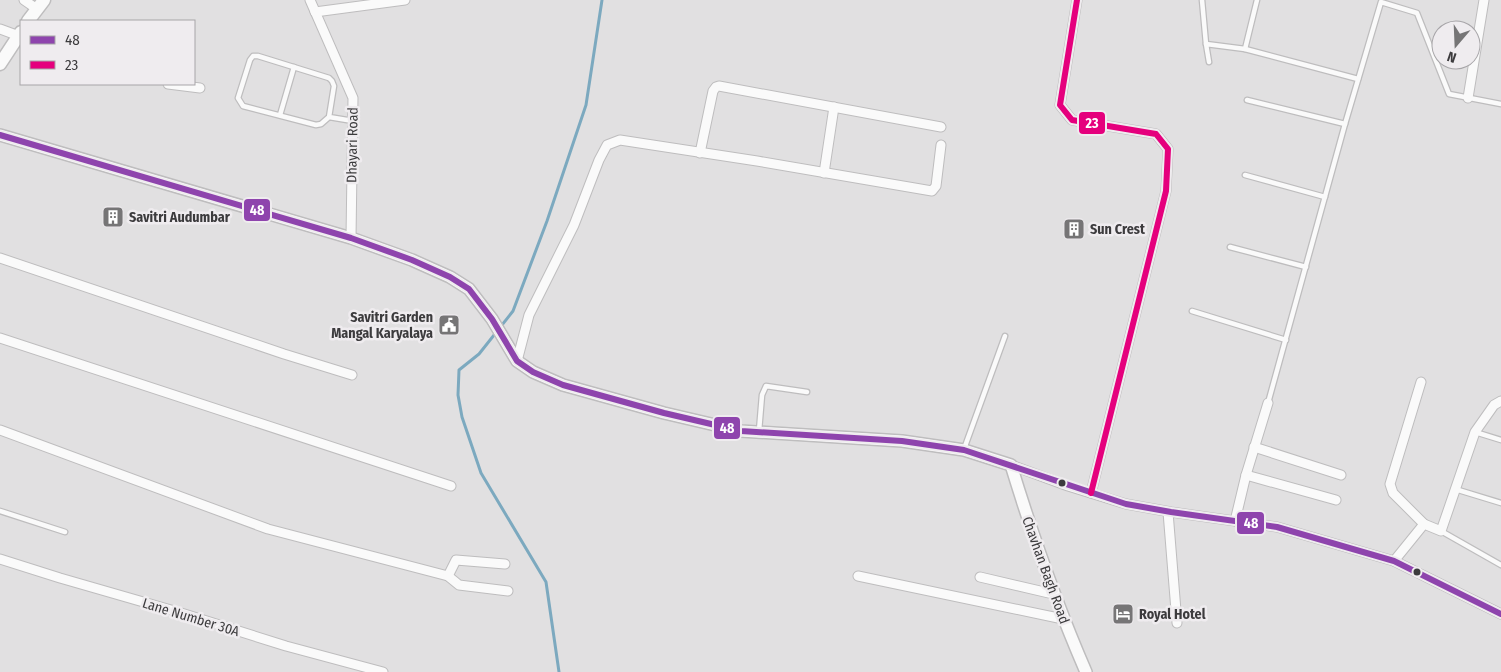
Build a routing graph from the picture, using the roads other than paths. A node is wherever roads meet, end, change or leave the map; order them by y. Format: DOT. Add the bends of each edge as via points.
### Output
graph roads {
  1 [pos="24,0"];
  2 [pos="310,0"];
  3 [pos="404,0"];
  4 [pos="1077,0"];
  5 [pos="1202,0"];
  6 [pos="1256,0"];
  7 [pos="1484,0"];
  8 [pos="40,4"];
  9 [pos="315,12"];
  10 [pos="29,20"];
  11 [pos="0,29"];
  12 [pos="18,41"];
  13 [pos="1206,44"];
  14 [pos="1245,49"];
  15 [pos="1209,62"];
  16 [pos="0,64"];
  17 [pos="294,67"];
  18 [pos="1358,79"];
  19 [pos="176,85"];
  20 [pos="200,88"];
  21 [pos="1468,98"];
  22 [pos="1247,100"];
  23 [pos="1501,104"];
  24 [pos="834,107"];
  25 [pos="280,116"];
  26 [pos="329,117"];
  27 [pos="352,121"];
  28 [pos="1345,124"];
  29 [pos="941,127"];
  30 [pos="0,135"];
  31 [pos="941,145"];
  32 [pos="700,153"];
  33 [pos="824,173"];
  34 [pos="1245,175"];
  35 [pos="1325,197"];
  36 [pos="351,238"];
  37 [pos="1230,247"];
  38 [pos="0,258"];
  39 [pos="1306,267"];
  40 [pos="1192,311"];
  41 [pos="1005,336"];
  42 [pos="0,338"];
  43 [pos="1286,340"];
  44 [pos="517,361"];
  45 [pos="352,374"];
  46 [pos="1421,382"];
  47 [pos="807,392"];
  48 [pos="1501,401"];
  49 [pos="1268,403"];
  50 [pos="0,430"];
  51 [pos="759,432"];
  52 [pos="1475,432"];
  53 [pos="1501,440"];
  54 [pos="1254,447"];
  55 [pos="964,450"];
  56 [pos="1011,465"];
  57 [pos="1246,474"];
  58 [pos="1341,475"];
  59 [pos="450,486"];
  60 [pos="1455,490"];
  61 [pos="1091,493"];
  62 [pos="1336,500"];
  63 [pos="1501,504"];
  64 [pos="0,511"];
  65 [pos="1168,512"];
  66 [pos="1235,521"];
  67 [pos="1424,524"];
  68 [pos="1441,531"];
  69 [pos="65,532"];
  70 [pos="0,559"];
  71 [pos="1394,561"];
  72 [pos="505,564"];
  73 [pos="1501,565"];
  74 [pos="448,576"];
  75 [pos="858,576"];
  76 [pos="980,577"];
  77 [pos="508,591"];
  78 [pos="1053,594"];
  79 [pos="1501,614"];
  80 [pos="1063,619"];
  81 [pos="1178,623"];
  82 [pos="383,672"];
  83 [pos="1086,672"];
  1 -- 8 [label="street"];
  2 -- 9 [label="street, Dhayari Road"];
  3 -- 9 [label="street"];
  4 -- 61 [label="street" via="1060,106 1072,120 1156,134 1168,149 1166,191"];
  5 -- 13 [label="lane"];
  6 -- 14 [label="lane"];
  7 -- 21 [label="street"];
  8 -- 10 [label="main road"];
  9 -- 27 [label="street, Dhayari Road" via="353,98"];
  11 -- 12 [label="street"];
  12 -- 16 [label="main road"];
  13 -- 14 [label="lane"];
  13 -- 15 [label="lane"];
  14 -- 18 [label="lane"];
  17 -- 25 [label="lane"];
  17 -- 25 [label="lane" via="254,56 238,98 243,106"];
  17 -- 26 [label="lane" via="332,81"];
  18 -- 21 [label="lane" via="1380,2 1417,14 1450,94"];
  18 -- 28 [label="lane"];
  19 -- 20 [label="street"];
  21 -- 23 [label="lane"];
  22 -- 28 [label="lane"];
  24 -- 29 [label="street"];
  24 -- 32 [label="street" via="716,86 712,91"];
  24 -- 33 [label="street"];
  25 -- 26 [label="lane" via="316,125"];
  26 -- 27 [label="lane"];
  27 -- 36 [label="street, Dhayari Road"];
  28 -- 35 [label="lane"];
  30 -- 36 [label="street"];
  31 -- 33 [label="street" via="936,186 932,191"];
  32 -- 33 [label="street"];
  32 -- 44 [label="street" via="620,140 607,145 574,225 530,314"];
  34 -- 35 [label="lane"];
  35 -- 39 [label="lane"];
  36 -- 44 [label="street" via="412,260 469,289"];
  37 -- 39 [label="lane"];
  38 -- 45 [label="street"];
  39 -- 43 [label="lane"];
  40 -- 43 [label="lane"];
  41 -- 55 [label="lane"];
  42 -- 59 [label="street"];
  43 -- 49 [label="lane"];
  44 -- 51 [label="street" via="532,372 563,385 689,420"];
  46 -- 67 [label="street" via="1390,484 1393,492"];
  47 -- 51 [label="lane" via="766,386 762,394"];
  48 -- 52 [label="street" via="1494,405"];
  49 -- 54 [label="street"];
  50 -- 74 [label="street" via="268,529"];
  51 -- 55 [label="street" via="902,441"];
  52 -- 53 [label="lane"];
  52 -- 60 [label="street"];
  54 -- 57 [label="street"];
  54 -- 58 [label="street"];
  55 -- 56 [label="street"];
  56 -- 61 [label="street"];
  56 -- 78 [label="street, Chavhan Bagh Road"];
  57 -- 62 [label="street"];
  57 -- 66 [label="street"];
  60 -- 63 [label="lane"];
  60 -- 68 [label="street"];
  61 -- 65 [label="street"];
  64 -- 69 [label="lane"];
  65 -- 66 [label="street"];
  65 -- 81 [label="street"];
  66 -- 71 [label="street" via="1277,527"];
  67 -- 68 [label="street"];
  67 -- 71 [label="street"];
  68 -- 73 [label="lane"];
  70 -- 82 [label="street, Lane Number 30A" via="286,646"];
  71 -- 79 [label="street"];
  72 -- 74 [label="street" via="456,560"];
  74 -- 77 [label="street" via="459,585"];
  75 -- 80 [label="street"];
  76 -- 78 [label="street"];
  78 -- 80 [label="street, Chavhan Bagh Road"];
  80 -- 83 [label="street, Chavhan Bagh Road"];
}
